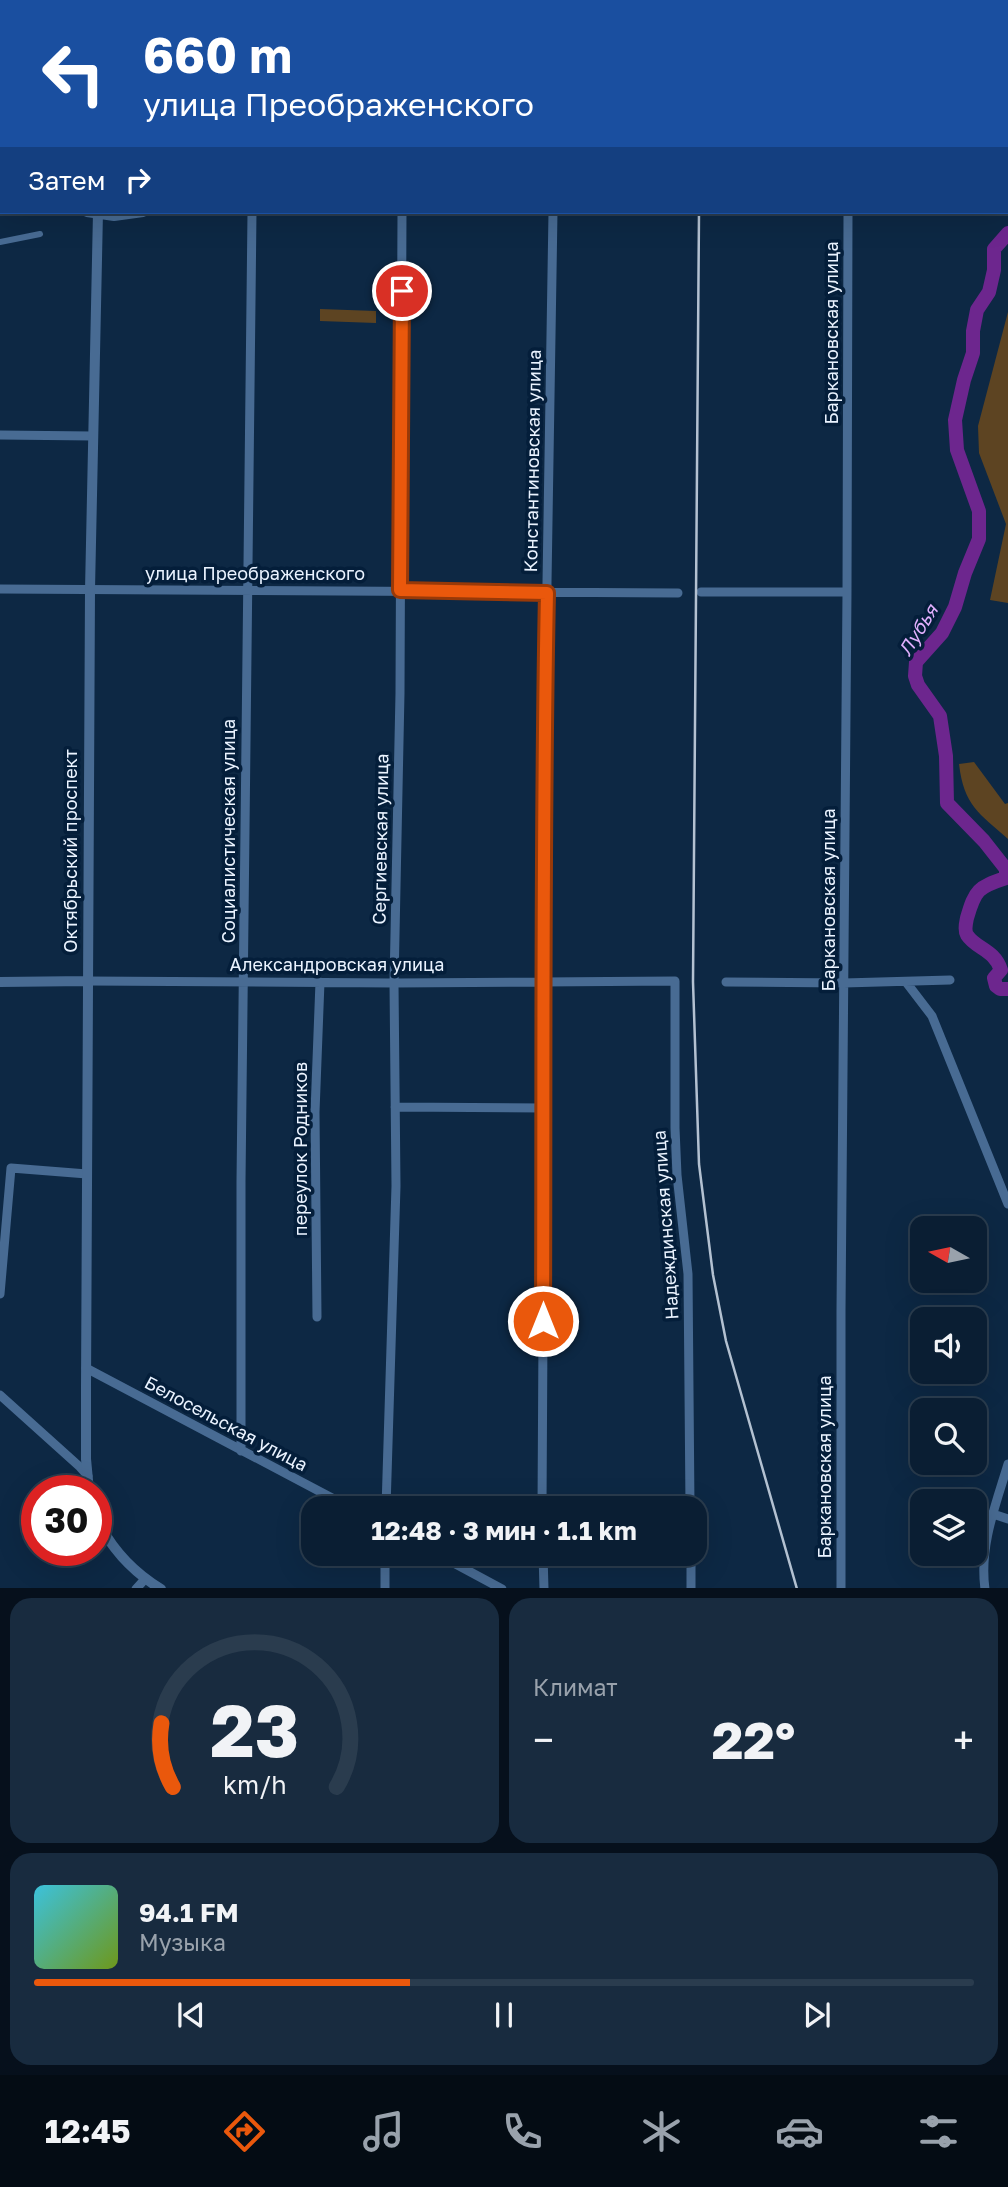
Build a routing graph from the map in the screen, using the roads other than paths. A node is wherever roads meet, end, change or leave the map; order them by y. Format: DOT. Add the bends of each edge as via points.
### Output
graph roads {
  1 [pos="94,214"];
  2 [pos="101,214"];
  3 [pos="129,214"];
  4 [pos="252,214"];
  5 [pos="402,214"];
  6 [pos="553,214"];
  7 [pos="848,214"];
  8 [pos="40,234"];
  9 [pos="0,242"];
  10 [pos="0,435"];
  11 [pos="93,436"];
  12 [pos="0,589"];
  13 [pos="249,589"];
  14 [pos="90,590"];
  15 [pos="400,590"];
  16 [pos="701,592"];
  17 [pos="847,592"];
  18 [pos="547,593"];
  19 [pos="678,593"];
  20 [pos="950,980"];
  21 [pos="88,981"];
  22 [pos="674,981"];
  23 [pos="0,982"];
  24 [pos="244,982"];
  25 [pos="320,982"];
  26 [pos="726,982"];
  27 [pos="906,982"];
  28 [pos="394,983"];
  29 [pos="545,983"];
  30 [pos="844,983"];
  31 [pos="395,1107"];
  32 [pos="544,1108"];
  33 [pos="87,1174"];
  34 [pos="1008,1204"];
  35 [pos="0,1294"];
  36 [pos="317,1317"];
  37 [pos="86,1368"];
  38 [pos="0,1395"];
  39 [pos="241,1451"];
  40 [pos="1008,1464"];
  41 [pos="87,1475"];
  42 [pos="88,1475"];
  43 [pos="328,1496"];
  44 [pos="386,1496"];
  45 [pos="542,1496"];
  46 [pos="690,1496"];
  47 [pos="993,1514"];
  48 [pos="1008,1519"];
  49 [pos="112,1545"];
  50 [pos="385,1566"];
  51 [pos="460,1566"];
  52 [pos="543,1566"];
  53 [pos="691,1566"];
  54 [pos="145,1579"];
  55 [pos="136,1588"];
  56 [pos="161,1588"];
  57 [pos="386,1588"];
  58 [pos="502,1588"];
  59 [pos="544,1588"];
  60 [pos="691,1588"];
  61 [pos="841,1588"];
  62 [pos="985,1588"];
  1 -- 11 [label="street, Октябрьский проспект"];
  2 -- 3 [label="street"];
  4 -- 13 [label="street, Социалистическая улица"];
  5 -- 15 [label="street, Сергиевская улица"];
  6 -- 18 [label="street, Константиновская улица"];
  7 -- 17 [label="street, Баркановская улица"];
  8 -- 9 [label="street"];
  10 -- 11 [label="street"];
  11 -- 14 [label="street, Октябрьский проспект"];
  12 -- 14 [label="street, улица Преображенского"];
  13 -- 14 [label="street, улица Преображенского"];
  13 -- 15 [label="street, улица Преображенского"];
  13 -- 24 [label="street, Социалистическая улица"];
  14 -- 21 [label="street, Октябрьский проспект"];
  15 -- 18 [label="street, улица Преображенского"];
  15 -- 28 [label="street, Сергиевская улица"];
  16 -- 17 [label="street"];
  17 -- 30 [label="street, Баркановская улица"];
  18 -- 19 [label="street, улица Преображенского"];
  18 -- 29 [label="street, Константиновская улица"];
  20 -- 27 [label="street"];
  21 -- 23 [label="street, Александровская улица"];
  21 -- 24 [label="street, Александровская улица"];
  21 -- 33 [label="street, Октябрьский проспект"];
  22 -- 29 [label="street, Александровская улица"];
  22 -- 46 [label="street, Надеждинская улица" via="677,1175 688,1274"];
  24 -- 25 [label="street, Александровская улица"];
  24 -- 39 [label="street, Социалистическая улица"];
  25 -- 28 [label="street, Александровская улица"];
  25 -- 36 [label="street, переулок Родников" via="315,1112"];
  26 -- 30 [label="street"];
  27 -- 30 [label="street"];
  27 -- 34 [label="street" via="932,1016"];
  28 -- 29 [label="street, Александровская улица"];
  28 -- 31 [label="street, Сергиевская улица"];
  29 -- 32 [label="street, Константиновская улица"];
  30 -- 61 [label="street, Баркановская улица"];
  31 -- 32 [label="street"];
  31 -- 44 [label="street, Сергиевская улица"];
  32 -- 45 [label="street, Константиновская улица"];
  33 -- 35 [label="street" via="11,1168"];
  33 -- 37 [label="street, Октябрьский проспект"];
  37 -- 39 [label="street, Белосельская улица"];
  37 -- 42 [label="street, Октябрьский проспект"];
  38 -- 41 [label="street"];
  39 -- 43 [label="street, Белосельская улица"];
  40 -- 47 [label="street"];
  47 -- 48 [label="street"];
  47 -- 62 [label="street" via="984,1555"];
  49 -- 54 [label="street"];
  50 -- 57 [label="street"];
  51 -- 58 [label="street"];
  52 -- 59 [label="street"];
  53 -- 60 [label="street"];
  54 -- 55 [label="street"];
  54 -- 56 [label="street"];
}
